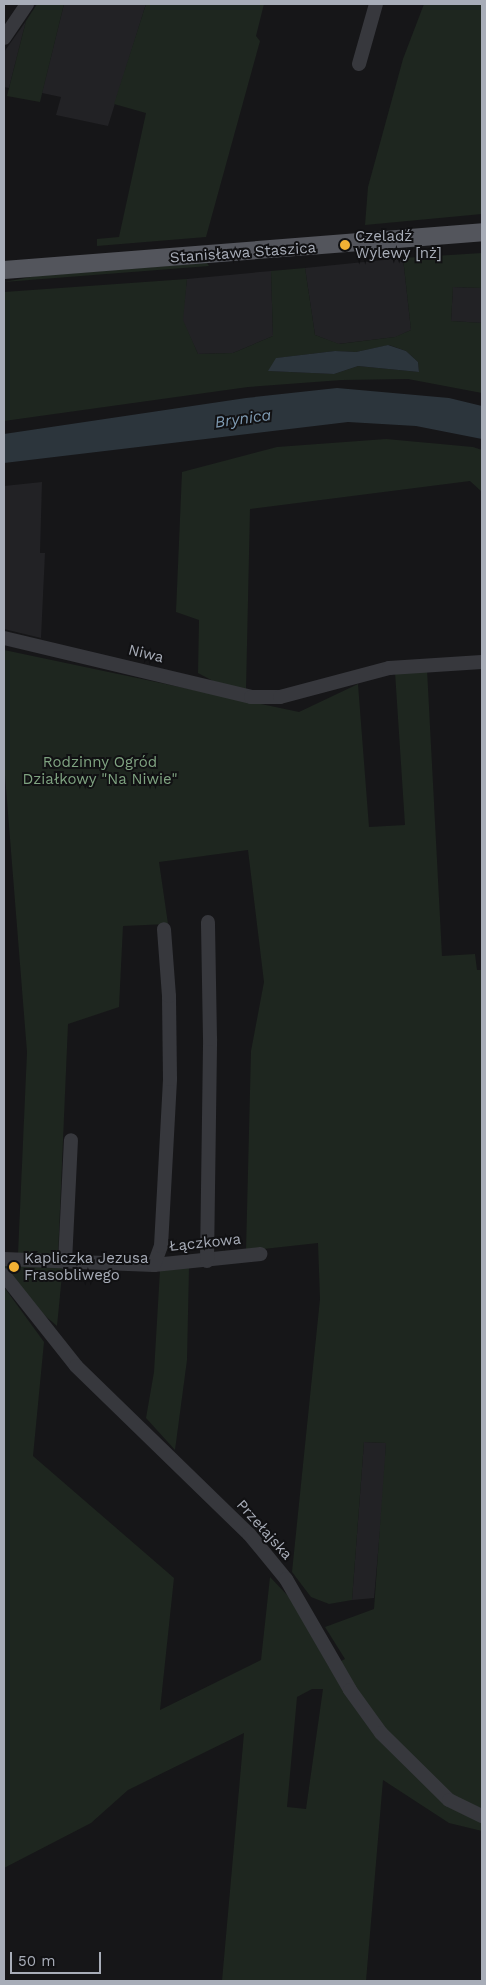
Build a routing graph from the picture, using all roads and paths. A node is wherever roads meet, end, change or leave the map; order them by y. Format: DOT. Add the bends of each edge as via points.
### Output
graph roads {
  1 [pos="27,4"];
  2 [pos="376,4"];
  3 [pos="4,38"];
  4 [pos="359,64"];
  5 [pos="482,232"];
  6 [pos="4,270"];
  7 [pos="4,638"];
  8 [pos="482,662"];
  9 [pos="208,922"];
  10 [pos="164,929"];
  11 [pos="71,1140"];
  12 [pos="260,1254"];
  13 [pos="4,1259"];
  14 [pos="207,1260"];
  15 [pos="65,1262"];
  16 [pos="154,1265"];
  17 [pos="4,1276"];
  18 [pos="482,1816"];
  1 -- 3 [label="street"];
  2 -- 4 [label="street"];
  5 -- 6 [label="main road, Stanisława Staszica"];
  7 -- 8 [label="street, Niwa" via="251,697 280,697 389,668"];
  9 -- 14 [label="street"];
  10 -- 16 [label="street" via="170,1079 161,1246"];
  11 -- 15 [label="street"];
  12 -- 14 [label="street, Łączkowa"];
  13 -- 15 [label="street, Łączkowa"];
  14 -- 16 [label="street, Łączkowa"];
  15 -- 16 [label="street, Łączkowa"];
  17 -- 18 [label="street, Przełajska" via="76,1366 248,1534 286,1579 350,1690 381,1733 450,1800"];
}
